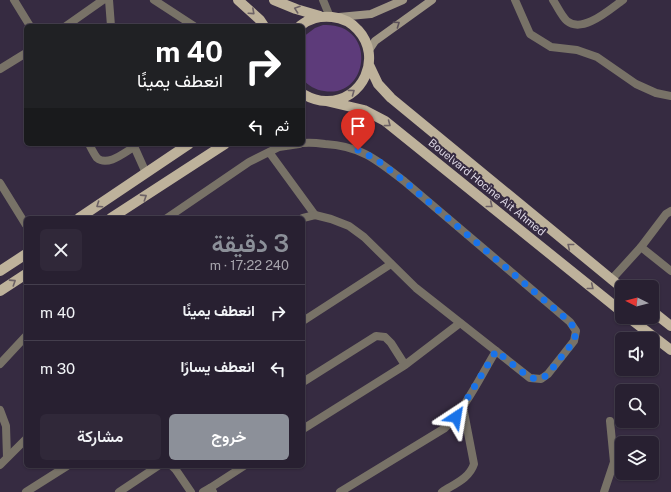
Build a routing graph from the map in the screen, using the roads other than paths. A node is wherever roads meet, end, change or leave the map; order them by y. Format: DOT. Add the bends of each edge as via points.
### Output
graph roads {
  1 [pos="14,0"];
  2 [pos="102,0"];
  3 [pos="109,0"];
  4 [pos="154,0"];
  5 [pos="238,0"];
  6 [pos="274,0"];
  7 [pos="323,0"];
  8 [pos="403,0"];
  9 [pos="432,0"];
  10 [pos="515,0"];
  11 [pos="554,0"];
  12 [pos="623,0"];
  13 [pos="330,17"];
  14 [pos="29,24"];
  15 [pos="69,24"];
  16 [pos="111,24"];
  17 [pos="191,24"];
  18 [pos="263,24"];
  19 [pos="303,24"];
  20 [pos="369,50"];
  21 [pos="24,54"];
  22 [pos="369,65"];
  23 [pos="0,69"];
  24 [pos="671,96"];
  25 [pos="306,98"];
  26 [pos="326,102"];
  27 [pos="305,143"];
  28 [pos="90,146"];
  29 [pos="132,146"];
  30 [pos="134,146"];
  31 [pos="186,146"];
  32 [pos="222,146"];
  33 [pos="289,146"];
  34 [pos="269,152"];
  35 [pos="146,173"];
  36 [pos="0,182"];
  37 [pos="671,211"];
  38 [pos="315,215"];
  39 [pos="83,216"];
  40 [pos="114,216"];
  41 [pos="170,216"];
  42 [pos="305,218"];
  43 [pos="24,222"];
  44 [pos="641,247"];
  45 [pos="24,255"];
  46 [pos="391,264"];
  47 [pos="0,271"];
  48 [pos="671,271"];
  49 [pos="24,275"];
  50 [pos="612,280"];
  51 [pos="615,282"];
  52 [pos="0,291"];
  53 [pos="615,306"];
  54 [pos="659,317"];
  55 [pos="305,320"];
  56 [pos="460,323"];
  57 [pos="637,324"];
  58 [pos="671,326"];
  59 [pos="24,338"];
  60 [pos="671,350"];
  61 [pos="496,351"];
  62 [pos="0,364"];
  63 [pos="405,365"];
  64 [pos="305,381"];
  65 [pos="463,407"];
  66 [pos="0,410"];
  67 [pos="610,421"];
  68 [pos="305,428"];
  69 [pos="24,440"];
  70 [pos="7,457"];
  71 [pos="0,465"];
  72 [pos="64,468"];
  73 [pos="155,468"];
  74 [pos="174,468"];
  75 [pos="241,468"];
  76 [pos="208,491"];
  77 [pos="26,492"];
  78 [pos="119,492"];
  79 [pos="191,492"];
  80 [pos="340,492"];
  81 [pos="442,492"];
  82 [pos="604,492"];
  1 -- 14 [label="street"];
  2 -- 15 [label="street"];
  3 -- 16 [label="street"];
  4 -- 17 [label="street"];
  5 -- 18 [label="main road, one-way"];
  13 -- 6 [label="main road, one-way" via="296,9"];
  7 -- 13 [label="street"];
  8 -- 13 [label="street" via="370,14"];
  20 -- 9 [label="street, one-way" via="375,41"];
  10 -- 24 [label="street" via="530,34 551,47 578,50 597,57 636,84 656,93"];
  11 -- 12 [label="street" via="567,21 577,26 588,23"];
  13 -- 19 [label="main road" via="308,20"];
  13 -- 20 [label="main road" via="353,24 363,36"];
  20 -- 22 [label="main road"];
  21 -- 23 [label="street"];
  26 -- 22 [label="main road, one-way" via="342,99 355,91 365,79"];
  50 -- 22 [label="main road, one-way" via="390,98 378,84"];
  25 -- 26 [label="main road, Bouelvard Hocine Ait Ahmed"];
  26 -- 53 [label="main road, Bouelvard Hocine Ait Ahmed, one-way" via="364,110 385,121"];
  27 -- 61 [label="street" via="333,144 358,150 377,160 570,322 576,331 574,341 548,374 541,379 530,378"];
  28 -- 29 [label="street" via="98,158 105,161 113,159"];
  30 -- 35 [label="street"];
  31 -- 35 [label="main road"];
  40 -- 32 [label="main road, one-way"];
  33 -- 34 [label="street"];
  34 -- 38 [label="street"];
  34 -- 41 [label="street" via="249,162"];
  35 -- 39 [label="main road, one-way"];
  36 -- 43 [label="street"];
  37 -- 44 [label="street"];
  38 -- 42 [label="street"];
  38 -- 46 [label="street" via="349,226"];
  44 -- 48 [label="street"];
  44 -- 50 [label="street"];
  45 -- 47 [label="main road"];
  46 -- 55 [label="street"];
  46 -- 56 [label="street"];
  52 -- 49 [label="main road, one-way"];
  50 -- 51 [label="main road"];
  54 -- 58 [label="main road"];
  56 -- 61 [label="street"];
  56 -- 63 [label="street"];
  57 -- 60 [label="main road"];
  59 -- 62 [label="street"];
  61 -- 65 [label="street"];
  63 -- 64 [label="street" via="385,337 376,336"];
  63 -- 68 [label="street"];
  65 -- 80 [label="street" via="445,428"];
  65 -- 81 [label="street" via="474,464 471,472"];
  66 -- 70 [label="street" via="6,426"];
  67 -- 82 [label="street" via="614,462"];
  69 -- 70 [label="street"];
  70 -- 71 [label="street"];
  72 -- 77 [label="street"];
  73 -- 78 [label="street"];
  74 -- 79 [label="street"];
  75 -- 76 [label="street"];
}
